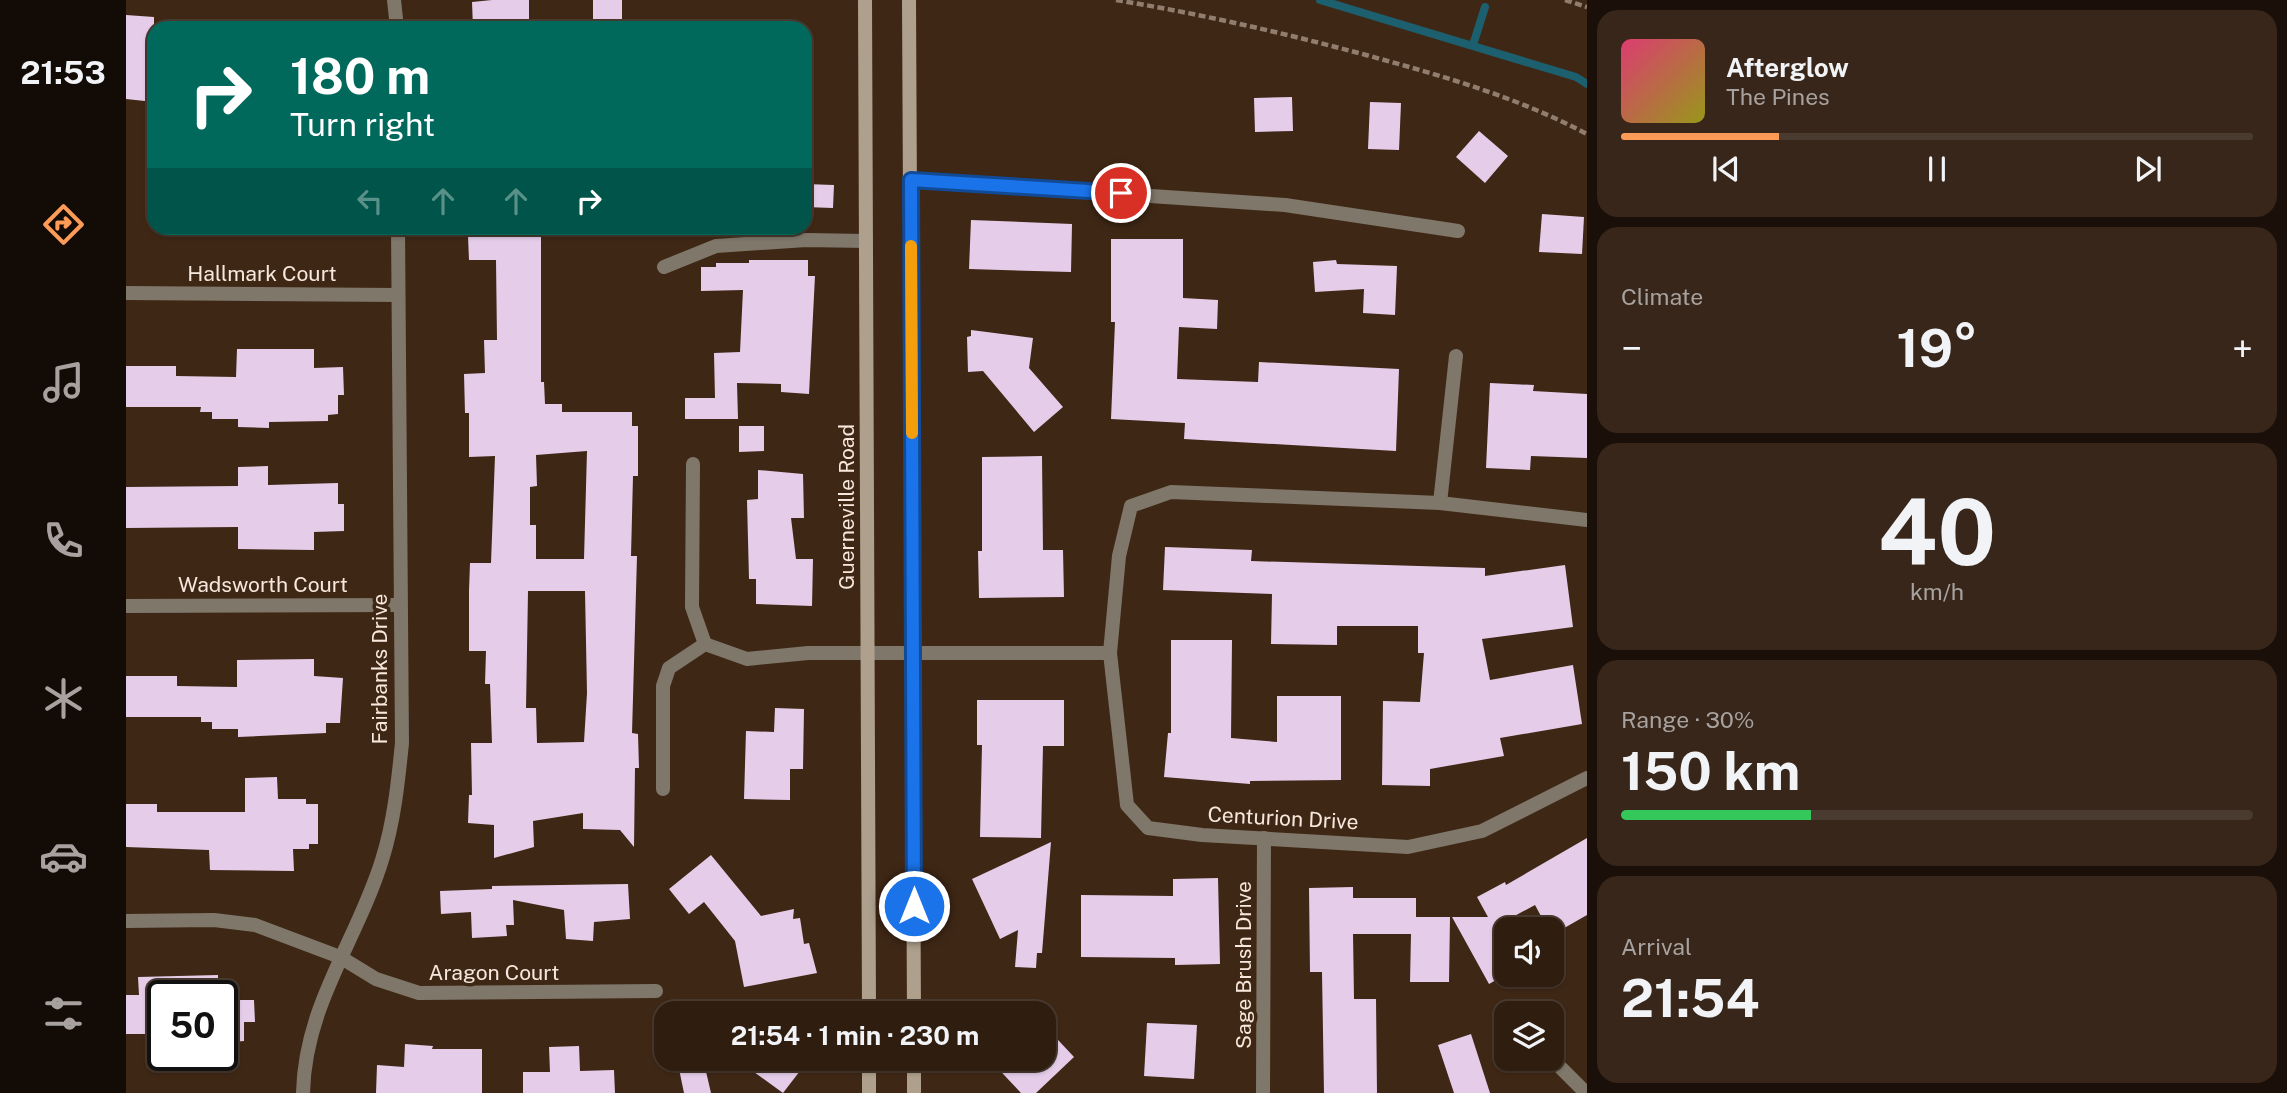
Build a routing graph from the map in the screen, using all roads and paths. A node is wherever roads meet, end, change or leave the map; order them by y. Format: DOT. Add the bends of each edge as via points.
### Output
graph roads {
  1 [pos="865,0"];
  2 [pos="909,0"];
  3 [pos="1116,0"];
  4 [pos="1565,0"];
  5 [pos="1587,7"];
  6 [pos="1587,134"];
  7 [pos="911,180"];
  8 [pos="1458,231"];
  9 [pos="398,235"];
  10 [pos="866,241"];
  11 [pos="664,267"];
  12 [pos="126,293"];
  13 [pos="398,295"];
  14 [pos="1456,356"];
  15 [pos="693,464"];
  16 [pos="1440,503"];
  17 [pos="1587,520"];
  18 [pos="400,605"];
  19 [pos="126,606"];
  20 [pos="705,643"];
  21 [pos="912,652"];
  22 [pos="1110,653"];
  23 [pos="868,654"];
  24 [pos="1587,778"];
  25 [pos="663,789"];
  26 [pos="1264,838"];
  27 [pos="126,921"];
  28 [pos="340,957"];
  29 [pos="656,991"];
  30 [pos="869,1001"];
  31 [pos="914,1001"];
  32 [pos="869,1071"];
  33 [pos="914,1071"];
  34 [pos="1564,1071"];
  35 [pos="303,1093"];
  36 [pos="869,1093"];
  37 [pos="914,1093"];
  38 [pos="1263,1093"];
  39 [pos="1586,1093"];
  1 -- 10 [label="main road, Guerneville Road"];
  2 -- 7 [label="main road"];
  3 -- 6 [label="path" via="1297,37 1423,71 1512,98"];
  4 -- 5 [label="path"];
  7 -- 8 [label="street" via="1285,205"];
  7 -- 21 [label="main road"];
  9 -- 13 [label="street, Fairbanks Drive"];
  10 -- 11 [label="street" via="716,246"];
  10 -- 23 [label="main road, Guerneville Road"];
  12 -- 13 [label="street, Hallmark Court"];
  13 -- 18 [label="street, Fairbanks Drive"];
  14 -- 16 [label="street"];
  15 -- 20 [label="street" via="692,607"];
  16 -- 17 [label="street, Centurion Drive"];
  16 -- 22 [label="street, Centurion Drive" via="1171,492 1131,506 1119,556"];
  18 -- 19 [label="street, Wadsworth Court"];
  18 -- 28 [label="street, Fairbanks Drive" via="402,743 397,796 382,860"];
  20 -- 23 [label="street" via="747,659 807,653"];
  20 -- 25 [label="street" via="669,668 663,686"];
  21 -- 22 [label="street"];
  21 -- 23 [label="street"];
  21 -- 31 [label="main road"];
  22 -- 26 [label="street, Centurion Drive" via="1127,805 1148,828"];
  23 -- 30 [label="main road, Guerneville Road"];
  24 -- 26 [label="street, Centurion Drive" via="1482,831 1408,847"];
  26 -- 38 [label="street, Sage Brush Drive"];
  27 -- 28 [label="street, Aragon Court" via="214,920 255,925"];
  28 -- 29 [label="street, Aragon Court" via="376,979 419,993"];
  28 -- 35 [label="street, Fairbanks Drive" via="312,1029"];
  32 -- 36 [label="main road"];
  33 -- 37 [label="main road"];
  34 -- 39 [label="street"];
}
